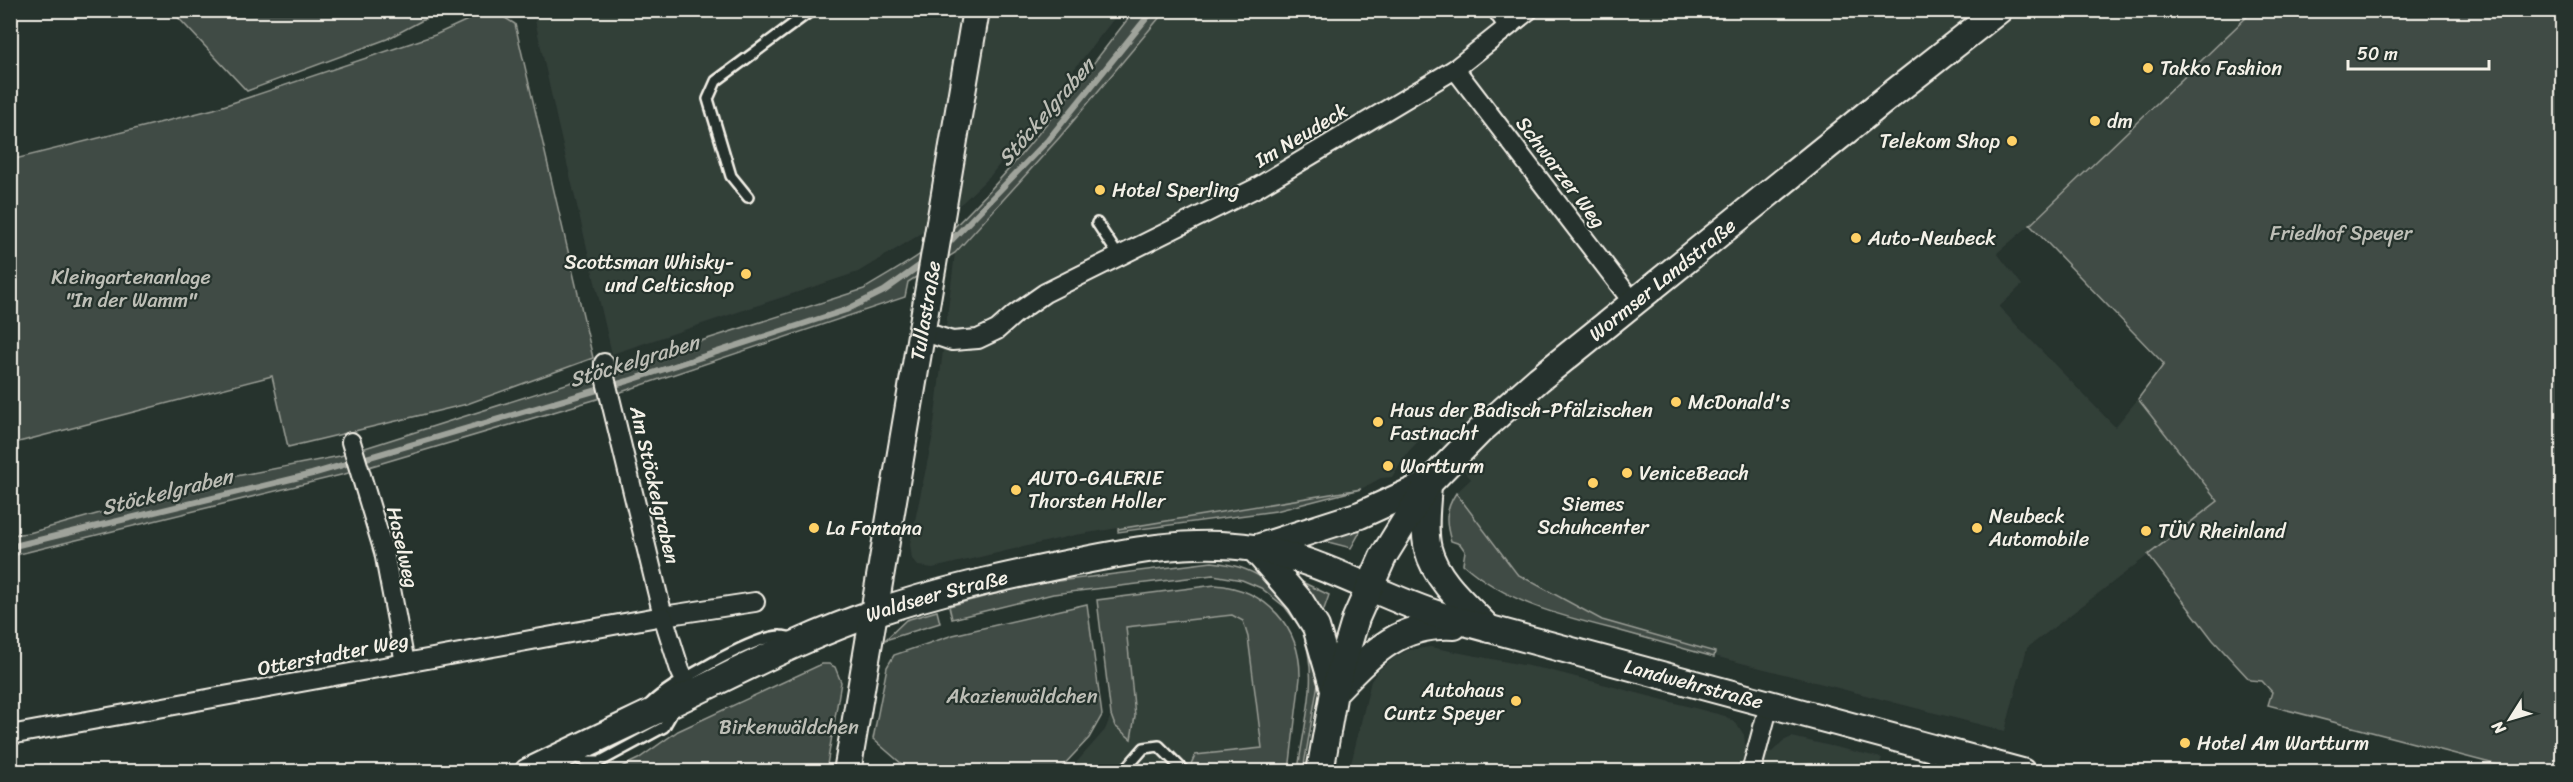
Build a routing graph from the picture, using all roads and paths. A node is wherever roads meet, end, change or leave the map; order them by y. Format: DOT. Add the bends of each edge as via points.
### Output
graph roads {
  1 [pos="812,10"];
  2 [pos="976,10"];
  3 [pos="1497,10"];
  4 [pos="1529,10"];
  5 [pos="1999,10"];
  6 [pos="1508,26"];
  7 [pos="1455,69"];
  8 [pos="748,197"];
  9 [pos="1097,223"];
  10 [pos="1118,255"];
  11 [pos="1632,302"];
  12 [pos="922,332"];
  13 [pos="604,368"];
  14 [pos="354,454"];
  15 [pos="1428,483"];
  16 [pos="1255,549"];
  17 [pos="1369,587"];
  18 [pos="755,602"];
  19 [pos="876,612"];
  20 [pos="663,616"];
  21 [pos="1490,630"];
  22 [pos="405,663"];
  23 [pos="685,691"];
  24 [pos="1334,692"];
  25 [pos="1769,705"];
  26 [pos="10,735"];
  27 [pos="564,754"];
  28 [pos="528,771"];
  29 [pos="847,771"];
  30 [pos="1123,771"];
  31 [pos="1185,771"];
  32 [pos="1320,771"];
  33 [pos="1750,771"];
  34 [pos="2022,771"];
  1 -- 8 [label="lane" via="716,81 708,99 731,176"];
  2 -- 12 [label="main road, Tullastraße"];
  3 -- 6 [label="street"];
  4 -- 6 [label="street, Im Neudeck"];
  5 -- 11 [label="main road, Wormser Landstraße"];
  6 -- 7 [label="street, Im Neudeck"];
  7 -- 10 [label="street, Im Neudeck" via="1256,188"];
  7 -- 11 [label="street, Schwarzer Weg"];
  9 -- 10 [label="lane"];
  10 -- 12 [label="street, Im Neudeck" via="1045,293 997,330 978,339 952,341"];
  11 -- 15 [label="main road, Wormser Landstraße" via="1504,409"];
  12 -- 19 [label="main road, Tullastraße"];
  13 -- 20 [label="street, Am Stöckelgraben"];
  14 -- 22 [label="street, Haselweg" via="384,552"];
  15 -- 16 [label="main road" via="1360,515"];
  15 -- 17 [label="main road, Wormser Landstraße"];
  15 -- 21 [label="main road" via="1427,547 1432,561 1452,590"];
  16 -- 17 [label="main road, Waldseer Straße" via="1316,565"];
  16 -- 19 [label="main road, Waldseer Straße" via="1206,544 1088,559 975,583"];
  16 -- 24 [label="main road" via="1300,601 1316,627"];
  17 -- 21 [label="main road, Landwehrstraße" via="1419,609"];
  17 -- 24 [label="main road, Wormser Landstraße"];
  18 -- 20 [label="street, Otterstadter Weg"];
  19 -- 23 [label="main road, Waldseer Straße"];
  19 -- 29 [label="main road, Tullastraße"];
  20 -- 22 [label="street, Otterstadter Weg"];
  20 -- 23 [label="street"];
  21 -- 24 [label="main road" via="1425,627 1392,638"];
  21 -- 25 [label="main road, Landwehrstraße"];
  22 -- 26 [label="street, Otterstadter Weg"];
  23 -- 27 [label="main road, Waldseer Straße"];
  23 -- 27 [label="lane" via="664,728 599,762"];
  24 -- 32 [label="main road, Wormser Landstraße"];
  25 -- 33 [label="street"];
  25 -- 34 [label="main road, Landwehrstraße"];
  27 -- 28 [label="main road, Waldseer Straße"];
  30 -- 31 [label="lane" via="1144,748 1159,746"];
}
